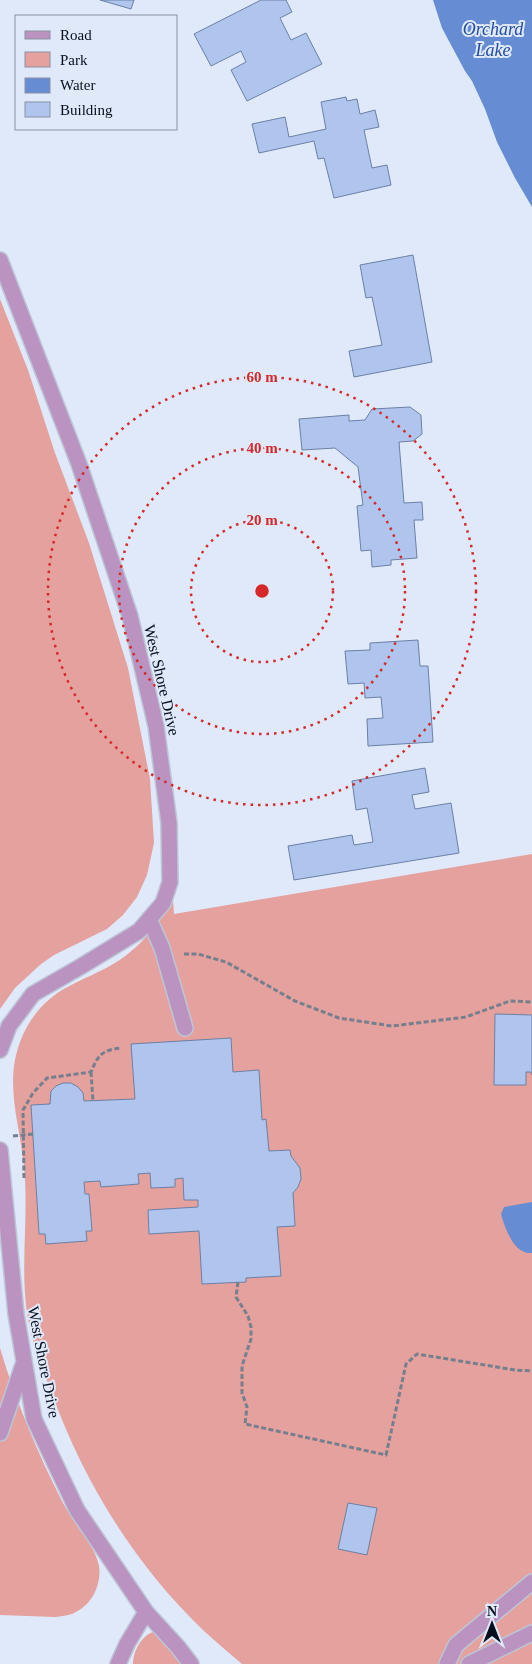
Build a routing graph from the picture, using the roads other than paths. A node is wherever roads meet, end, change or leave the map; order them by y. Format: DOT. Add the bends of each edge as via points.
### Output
graph roads {
  1 [pos="0,260"];
  2 [pos="149,919"];
  3 [pos="185,1028"];
  4 [pos="0,1050"];
  5 [pos="0,1150"];
  6 [pos="6,1278"];
  7 [pos="23,1364"];
  8 [pos="0,1433"];
  9 [pos="532,1582"];
  10 [pos="146,1612"];
  11 [pos="532,1633"];
  12 [pos="118,1664"];
  13 [pos="191,1664"];
  14 [pos="447,1664"];
  15 [pos="469,1664"];
  1 -- 2 [label="street, West Shore Drive" via="100,526 130,616 156,726 169,823 170,882 164,902"];
  2 -- 3 [label="street" via="164,955"];
  2 -- 4 [label="street, West Shore Drive" via="139,931 33,994 9,1026"];
  5 -- 6 [label="street, West Shore Drive"];
  6 -- 7 [label="street, West Shore Drive"];
  7 -- 8 [label="street"];
  7 -- 10 [label="street, West Shore Drive" via="34,1419 77,1510"];
  9 -- 14 [label="street" via="456,1645"];
  10 -- 12 [label="street"];
  10 -- 13 [label="street, West Shore Drive"];
  11 -- 15 [label="street"];
}
